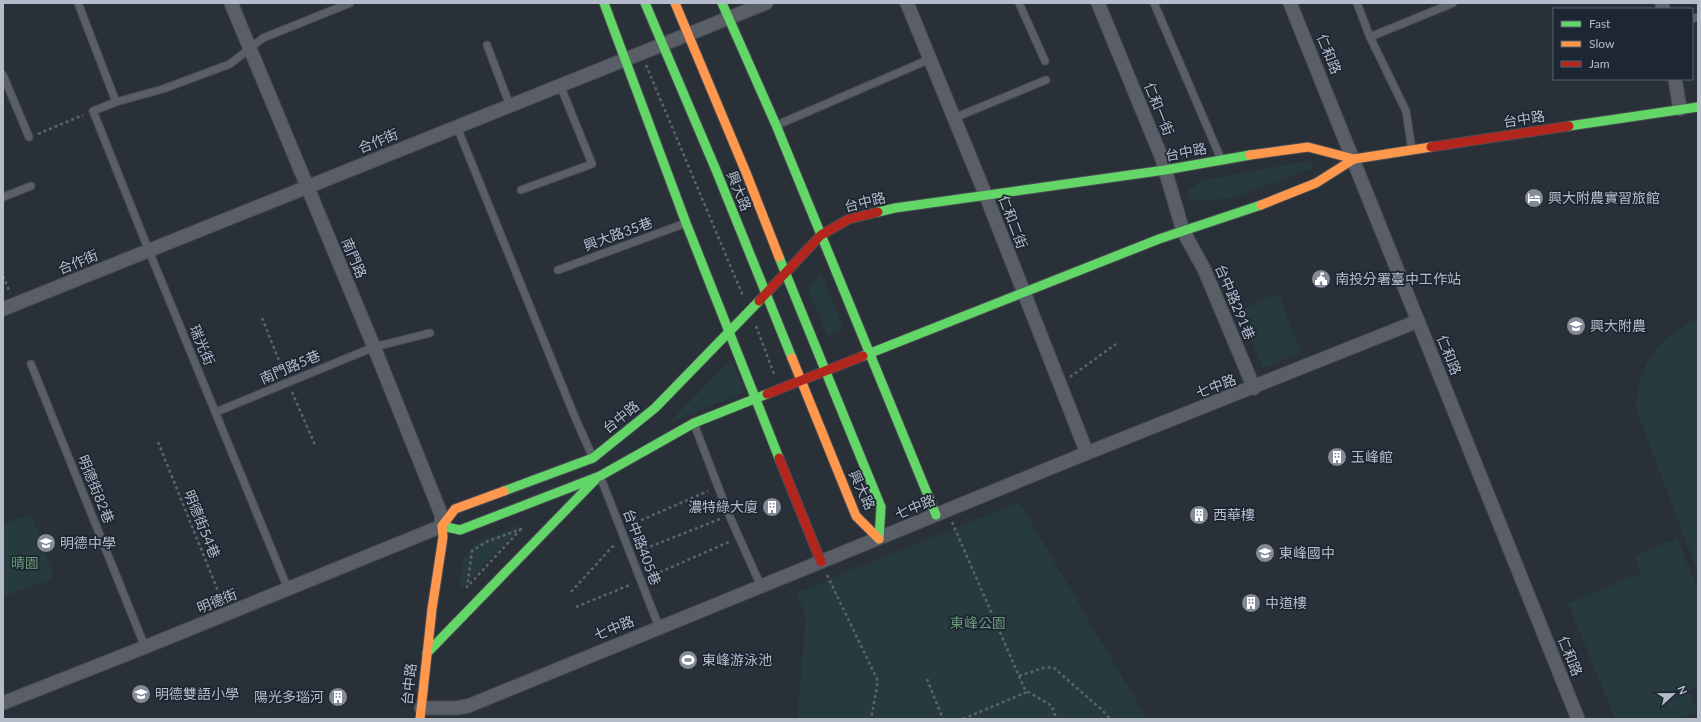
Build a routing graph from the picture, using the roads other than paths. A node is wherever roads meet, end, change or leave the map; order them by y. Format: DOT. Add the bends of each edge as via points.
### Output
graph roads {
  1 [pos="78,3"];
  2 [pos="231,3"];
  3 [pos="350,3"];
  4 [pos="604,3"];
  5 [pos="645,3"];
  6 [pos="675,3"];
  7 [pos="722,3"];
  8 [pos="766,3"];
  9 [pos="907,3"];
  10 [pos="1019,3"];
  11 [pos="1098,3"];
  12 [pos="1154,3"];
  13 [pos="1290,3"];
  14 [pos="1357,3"];
  15 [pos="1453,3"];
  16 [pos="728,18"];
  17 [pos="687,34"];
  18 [pos="1370,37"];
  19 [pos="487,45"];
  20 [pos="662,45"];
  21 [pos="250,48"];
  22 [pos="626,59"];
  23 [pos="930,59"];
  24 [pos="1045,60"];
  25 [pos="3,75"];
  26 [pos="1046,80"];
  27 [pos="1675,80"];
  28 [pos="560,85"];
  29 [pos="116,102"];
  30 [pos="510,106"];
  31 [pos="1698,107"];
  32 [pos="1680,109"];
  33 [pos="954,118"];
  34 [pos="776,125"];
  35 [pos="458,127"];
  36 [pos="29,138"];
  37 [pos="1412,150"];
  38 [pos="1222,159"];
  39 [pos="1354,159"];
  40 [pos="1164,170"];
  41 [pos="31,186"];
  42 [pos="307,187"];
  43 [pos="520,190"];
  44 [pos="986,196"];
  45 [pos="3,197"];
  46 [pos="686,223"];
  47 [pos="1183,231"];
  48 [pos="821,235"];
  49 [pos="149,251"];
  50 [pos="558,270"];
  51 [pos="785,274"];
  52 [pos="1024,292"];
  53 [pos="766,295"];
  54 [pos="3,309"];
  55 [pos="1418,321"];
  56 [pos="430,332"];
  57 [pos="729,333"];
  58 [pos="374,347"];
  59 [pos="869,354"];
  60 [pos="31,364"];
  61 [pos="825,371"];
  62 [pos="801,381"];
  63 [pos="1254,388"];
  64 [pos="756,399"];
  65 [pos="216,412"];
  66 [pos="694,424"];
  67 [pos="1087,453"];
  68 [pos="593,458"];
  69 [pos="600,476"];
  70 [pos="941,513"];
  71 [pos="442,526"];
  72 [pos="879,539"];
  73 [pos="821,562"];
  74 [pos="761,586"];
  75 [pos="288,589"];
  76 [pos="659,627"];
  77 [pos="145,647"];
  78 [pos="427,653"];
  79 [pos="3,703"];
  80 [pos="420,714"];
  81 [pos="1578,719"];
  1 -- 29 [label="lane"];
  2 -- 21 [label="street, 南門路"];
  3 -- 21 [label="lane" via="263,38"];
  4 -- 22 [label="street"];
  5 -- 20 [label="street, 興大路"];
  6 -- 17 [label="street, 興大路"];
  7 -- 16 [label="street"];
  8 -- 16 [label="street, 合作街"];
  9 -- 23 [label="street, 仁和二街"];
  10 -- 24 [label="lane"];
  11 -- 40 [label="street, 仁和一街" via="1161,156"];
  12 -- 38 [label="lane"];
  13 -- 39 [label="street, 仁和路"];
  14 -- 18 [label="lane"];
  15 -- 18 [label="lane"];
  16 -- 17 [label="street, 合作街"];
  16 -- 34 [label="street"];
  17 -- 20 [label="street, 合作街"];
  17 -- 51 [label="street, 興大路" via="747,175"];
  18 -- 37 [label="lane" via="1406,111"];
  19 -- 30 [label="lane"];
  20 -- 22 [label="street, 合作街"];
  20 -- 53 [label="street, 興大路"];
  21 -- 29 [label="lane" via="230,64 164,89"];
  21 -- 42 [label="street, 南門路"];
  22 -- 28 [label="street, 合作街"];
  22 -- 46 [label="street"];
  23 -- 33 [label="street, 仁和二街"];
  23 -- 34 [label="lane"];
  25 -- 36 [label="lane"];
  26 -- 33 [label="lane"];
  27 -- 32 [label="street"];
  28 -- 30 [label="street, 合作街"];
  28 -- 43 [label="lane" via="592,164"];
  29 -- 49 [label="lane, 瑞光街" via="93,111"];
  30 -- 35 [label="street, 合作街"];
  31 -- 32 [label="street, 台中路"];
  32 -- 37 [label="street, 台中路"];
  33 -- 44 [label="street, 仁和二街"];
  34 -- 48 [label="street"];
  35 -- 42 [label="street, 合作街"];
  35 -- 68 [label="lane"];
  37 -- 39 [label="street, 台中路"];
  38 -- 39 [label="street, 台中路" via="1308,147"];
  38 -- 40 [label="street, 台中路"];
  39 -- 47 [label="street, 台中路" via="1316,183 1275,200"];
  39 -- 55 [label="street, 仁和路"];
  40 -- 44 [label="street, 台中路"];
  40 -- 47 [label="street, 仁和一街"];
  41 -- 45 [label="lane"];
  42 -- 49 [label="street, 合作街"];
  42 -- 58 [label="street, 南門路"];
  44 -- 48 [label="street, 台中路" via="895,208 859,216 841,222"];
  44 -- 52 [label="street, 仁和二街"];
  46 -- 50 [label="lane, 興大路35巷"];
  46 -- 57 [label="street"];
  47 -- 52 [label="street, 台中路"];
  47 -- 63 [label="street, 台中路291巷" via="1204,269"];
  48 -- 51 [label="street, 台中路"];
  48 -- 59 [label="street"];
  49 -- 54 [label="street, 合作街"];
  49 -- 65 [label="lane, 瑞光街"];
  51 -- 53 [label="street, 台中路"];
  51 -- 61 [label="street, 興大路"];
  52 -- 59 [label="street, 台中路"];
  52 -- 67 [label="street, 仁和二街"];
  53 -- 57 [label="street, 台中路"];
  53 -- 62 [label="street, 興大路"];
  55 -- 63 [label="street, 七中路"];
  55 -- 81 [label="street, 仁和路"];
  56 -- 58 [label="lane, 南門路5巷"];
  57 -- 64 [label="street"];
  57 -- 68 [label="street, 台中路" via="655,408"];
  58 -- 65 [label="lane, 南門路5巷"];
  58 -- 71 [label="street, 南門路" via="441,514"];
  59 -- 61 [label="street, 台中路"];
  59 -- 70 [label="street"];
  60 -- 77 [label="lane, 明德街82巷"];
  61 -- 62 [label="street, 台中路"];
  61 -- 72 [label="street, 興大路" via="880,507"];
  62 -- 64 [label="street, 台中路"];
  62 -- 72 [label="street, 興大路" via="856,516"];
  63 -- 67 [label="street, 七中路"];
  64 -- 66 [label="street, 台中路"];
  64 -- 73 [label="street"];
  65 -- 75 [label="lane, 瑞光街"];
  66 -- 69 [label="street, 台中路"];
  66 -- 74 [label="lane" via="729,515"];
  67 -- 70 [label="street, 七中路"];
  68 -- 71 [label="street, 台中路" via="455,509"];
  69 -- 71 [label="street, 台中路" via="460,530"];
  69 -- 76 [label="lane, 台中路405巷"];
  69 -- 78 [label="street, 台中路"];
  70 -- 72 [label="street, 七中路"];
  71 -- 75 [label="street, 明德街"];
  71 -- 78 [label="street, 台中路" via="443,537"];
  72 -- 73 [label="street, 七中路"];
  73 -- 74 [label="street, 七中路"];
  74 -- 76 [label="street, 七中路"];
  75 -- 77 [label="street, 明德街"];
  76 -- 80 [label="street, 七中路" via="468,706"];
  77 -- 79 [label="street, 明德街"];
  78 -- 80 [label="street, 台中路"];
}
